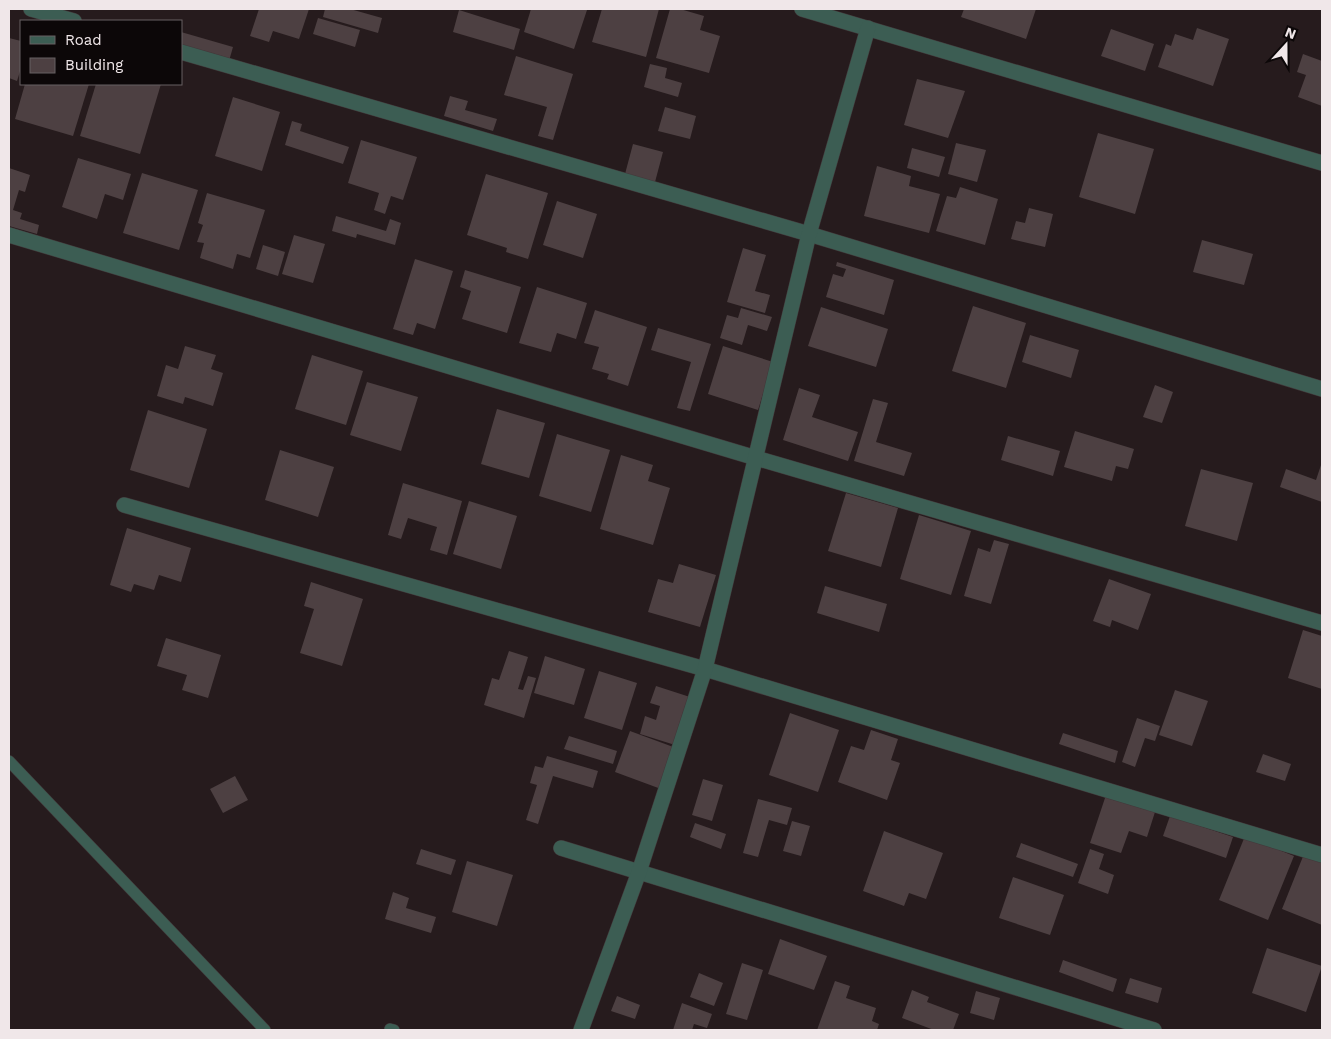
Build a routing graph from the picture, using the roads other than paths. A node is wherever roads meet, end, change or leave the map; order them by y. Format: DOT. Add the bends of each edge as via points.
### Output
graph roads {
  1 [pos="31,9"];
  2 [pos="802,9"];
  3 [pos="70,20"];
  4 [pos="868,28"];
  5 [pos="182,52"];
  6 [pos="1322,163"];
  7 [pos="809,234"];
  8 [pos="9,235"];
  9 [pos="1322,389"];
  10 [pos="756,458"];
  11 [pos="124,505"];
  12 [pos="1322,623"];
  13 [pos="705,670"];
  14 [pos="9,760"];
  15 [pos="562,848"];
  16 [pos="1322,855"];
  17 [pos="639,872"];
  18 [pos="265,1030"];
  19 [pos="581,1030"];
  20 [pos="1154,1030"];
  1 -- 3 [label="street"];
  2 -- 4 [label="street"];
  4 -- 6 [label="street"];
  4 -- 7 [label="street"];
  5 -- 7 [label="street"];
  7 -- 9 [label="street"];
  7 -- 10 [label="street"];
  8 -- 10 [label="street"];
  10 -- 12 [label="street"];
  10 -- 13 [label="street"];
  11 -- 13 [label="street"];
  13 -- 16 [label="street"];
  13 -- 17 [label="street"];
  14 -- 18 [label="lane"];
  15 -- 17 [label="street"];
  17 -- 19 [label="street"];
  17 -- 20 [label="street"];
}
